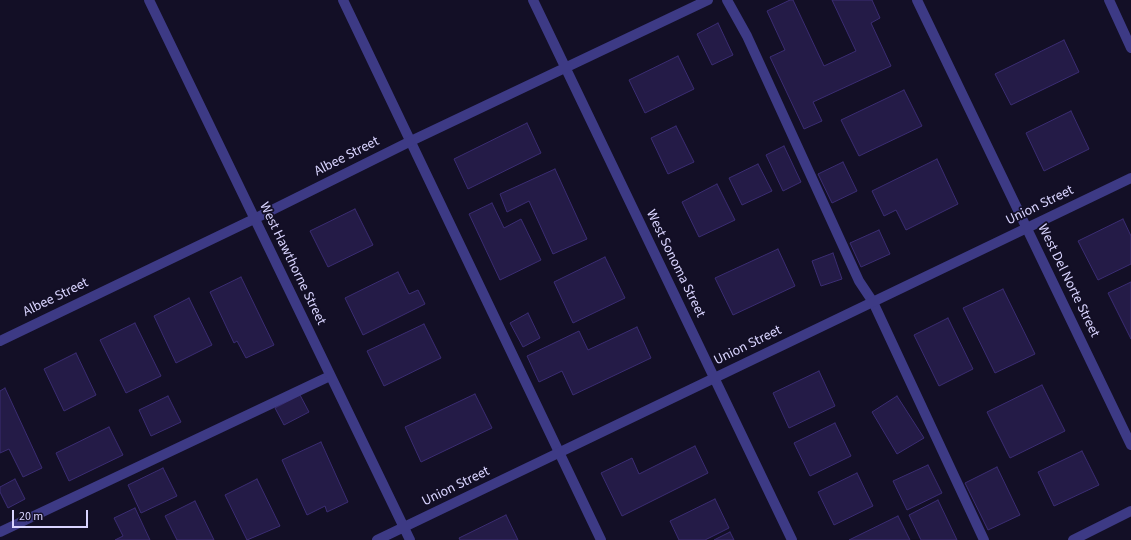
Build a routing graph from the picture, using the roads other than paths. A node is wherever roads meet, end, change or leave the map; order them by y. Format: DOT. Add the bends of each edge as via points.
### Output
graph roads {
  1 [pos="149,0"];
  2 [pos="344,0"];
  3 [pos="533,0"];
  4 [pos="708,0"];
  5 [pos="727,0"];
  6 [pos="918,0"];
  7 [pos="1108,0"];
  8 [pos="1131,48"];
  9 [pos="566,68"];
  10 [pos="411,141"];
  11 [pos="1131,178"];
  12 [pos="254,219"];
  13 [pos="1027,228"];
  14 [pos="873,302"];
  15 [pos="0,340"];
  16 [pos="330,376"];
  17 [pos="714,378"];
  18 [pos="1131,445"];
  19 [pos="559,452"];
  20 [pos="1131,511"];
  21 [pos="404,527"];
  22 [pos="0,532"];
  23 [pos="377,540"];
  24 [pos="410,540"];
  25 [pos="600,540"];
  26 [pos="792,540"];
  27 [pos="984,540"];
  28 [pos="1073,540"];
  1 -- 12 [label="street, West Hawthorne Street"];
  2 -- 10 [label="street"];
  3 -- 9 [label="street, West Sonoma Street"];
  4 -- 9 [label="street, Albee Street"];
  5 -- 14 [label="street" via="747,36 859,281"];
  6 -- 13 [label="street, West Del Norte Street"];
  7 -- 8 [label="street"];
  9 -- 10 [label="street, Albee Street"];
  9 -- 17 [label="street, West Sonoma Street"];
  10 -- 12 [label="street, Albee Street"];
  10 -- 19 [label="street"];
  11 -- 13 [label="street, Union Street"];
  12 -- 15 [label="street, Albee Street"];
  12 -- 16 [label="street, West Hawthorne Street"];
  13 -- 14 [label="street, Union Street"];
  13 -- 18 [label="street, West Del Norte Street"];
  14 -- 17 [label="street, Union Street"];
  14 -- 27 [label="street"];
  16 -- 21 [label="street, West Hawthorne Street"];
  16 -- 22 [label="street"];
  17 -- 19 [label="street, Union Street"];
  17 -- 26 [label="street, West Sonoma Street"];
  19 -- 21 [label="street, Union Street"];
  19 -- 25 [label="street"];
  20 -- 28 [label="street"];
  21 -- 23 [label="street, Union Street"];
  21 -- 24 [label="street, West Hawthorne Street"];
}
